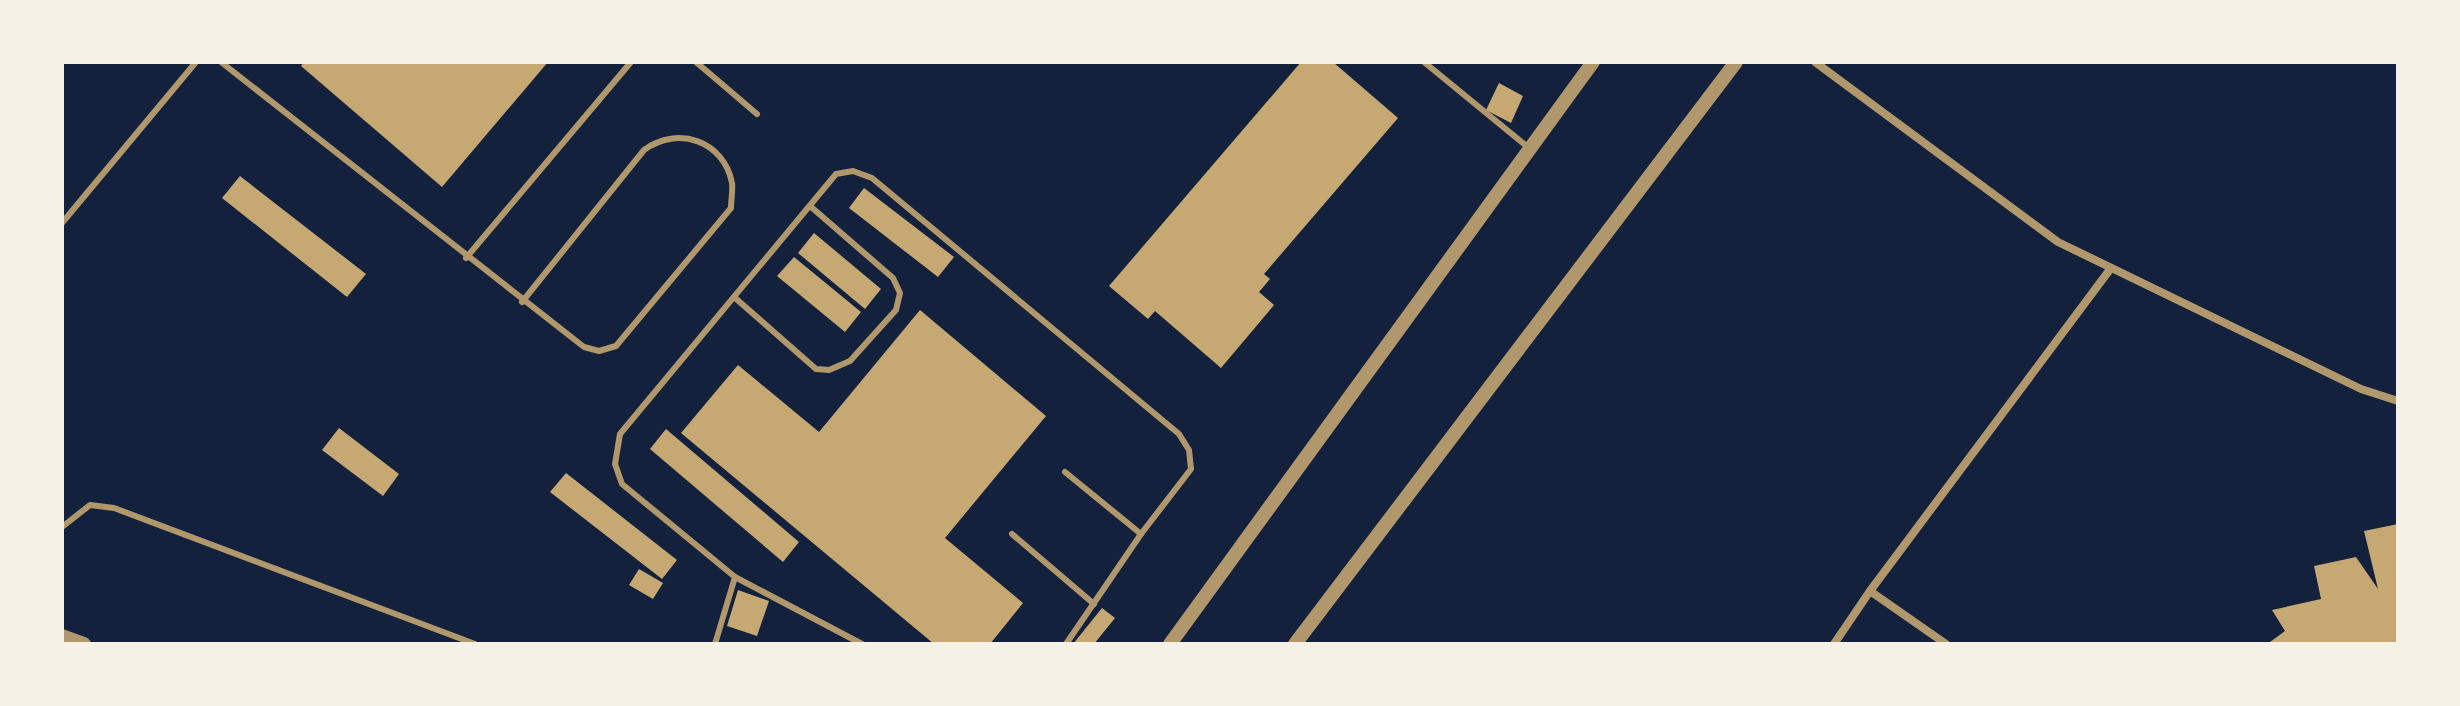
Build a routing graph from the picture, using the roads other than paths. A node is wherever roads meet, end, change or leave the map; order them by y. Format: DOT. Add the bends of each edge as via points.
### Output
graph roads {
  1 [pos="196,62"];
  2 [pos="221,62"];
  3 [pos="631,62"];
  4 [pos="696,62"];
  5 [pos="1424,62"];
  6 [pos="1593,62"];
  7 [pos="1736,62"];
  8 [pos="1815,62"];
  9 [pos="757,114"];
  10 [pos="1529,148"];
  11 [pos="810,206"];
  12 [pos="62,223"];
  13 [pos="466,258"];
  14 [pos="2111,268"];
  15 [pos="734,297"];
  16 [pos="522,302"];
  17 [pos="2398,401"];
  18 [pos="1065,472"];
  19 [pos="62,527"];
  20 [pos="1012,534"];
  21 [pos="1141,534"];
  22 [pos="735,577"];
  23 [pos="1870,591"];
  24 [pos="1094,604"];
  25 [pos="62,636"];
  26 [pos="84,644"];
  27 [pos="475,644"];
  28 [pos="715,644"];
  29 [pos="862,644"];
  30 [pos="1066,644"];
  31 [pos="1170,644"];
  32 [pos="1295,644"];
  33 [pos="1834,644"];
  34 [pos="1946,644"];
  1 -- 12 [label="lane"];
  2 -- 13 [label="lane"];
  3 -- 13 [label="lane"];
  4 -- 9 [label="lane"];
  5 -- 10 [label="lane"];
  6 -- 10 [label="street"];
  7 -- 32 [label="street"];
  8 -- 14 [label="street" via="2058,242"];
  10 -- 31 [label="street"];
  11 -- 15 [label="lane"];
  11 -- 15 [label="lane" via="893,278 900,293 896,310 850,361 816,369"];
  11 -- 21 [label="lane" via="836,174 853,171 872,178 1179,434 1189,450 1191,469"];
  13 -- 16 [label="lane"];
  14 -- 17 [label="street" via="2361,389"];
  14 -- 23 [label="street"];
  15 -- 22 [label="lane" via="620,434 615,464 622,484"];
  16 -- 16 [label="lane" via="584,347 599,351 616,346 731,208 732,183 722,160 681,135 660,138 644,150"];
  18 -- 21 [label="lane"];
  19 -- 27 [label="lane" via="90,505 114,508"];
  20 -- 24 [label="lane"];
  21 -- 24 [label="lane"];
  22 -- 28 [label="lane"];
  22 -- 29 [label="lane"];
  23 -- 33 [label="street"];
  23 -- 34 [label="street"];
  24 -- 30 [label="lane"];
  25 -- 26 [label="street"];
}
